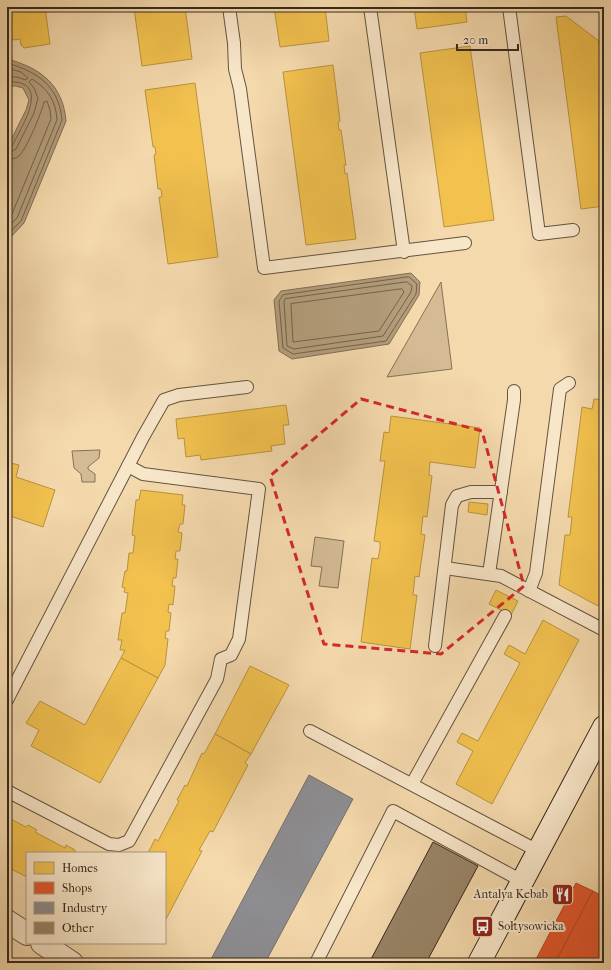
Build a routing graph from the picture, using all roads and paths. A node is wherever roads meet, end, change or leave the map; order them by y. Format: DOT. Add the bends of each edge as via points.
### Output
graph roads {
  1 [pos="229,7"];
  2 [pos="370,7"];
  3 [pos="509,7"];
  4 [pos="574,230"];
  5 [pos="465,243"];
  6 [pos="404,252"];
  7 [pos="569,383"];
  8 [pos="247,387"];
  9 [pos="514,391"];
  10 [pos="128,466"];
  11 [pos="501,492"];
  12 [pos="445,568"];
  13 [pos="489,574"];
  14 [pos="529,591"];
  15 [pos="505,616"];
  16 [pos="604,630"];
  17 [pos="435,646"];
  18 [pos="7,700"];
  19 [pos="603,730"];
  20 [pos="310,731"];
  21 [pos="412,784"];
  22 [pos="7,791"];
  23 [pos="538,851"];
  24 [pos="522,880"];
  25 [pos="7,921"];
  26 [pos="26,933"];
  27 [pos="44,944"];
  28 [pos="72,963"];
  29 [pos="316,963"];
  30 [pos="478,963"];
  1 -- 6 [label="lane" via="235,69 240,89 264,268"];
  2 -- 6 [label="lane"];
  3 -- 4 [label="lane" via="539,234"];
  5 -- 6 [label="lane"];
  7 -- 14 [label="lane" via="560,389 536,573"];
  8 -- 10 [label="lane" via="179,395 164,400"];
  9 -- 11 [label="lane"];
  10 -- 18 [label="lane"];
  10 -- 22 [label="lane" via="143,474 259,488 240,639 231,655 221,659 217,679 129,841 119,845 109,844"];
  11 -- 12 [label="lane" via="471,492 458,496 452,505"];
  11 -- 13 [label="lane"];
  12 -- 13 [label="lane"];
  12 -- 17 [label="lane"];
  13 -- 14 [label="lane" via="501,576"];
  14 -- 16 [label="lane"];
  15 -- 21 [label="lane"];
  19 -- 23 [label="street"];
  20 -- 21 [label="lane"];
  21 -- 23 [label="lane"];
  23 -- 24 [label="street"];
  24 -- 29 [label="lane" via="393,811"];
  24 -- 30 [label="street"];
  25 -- 26 [label="street"];
  27 -- 28 [label="street"];
}
